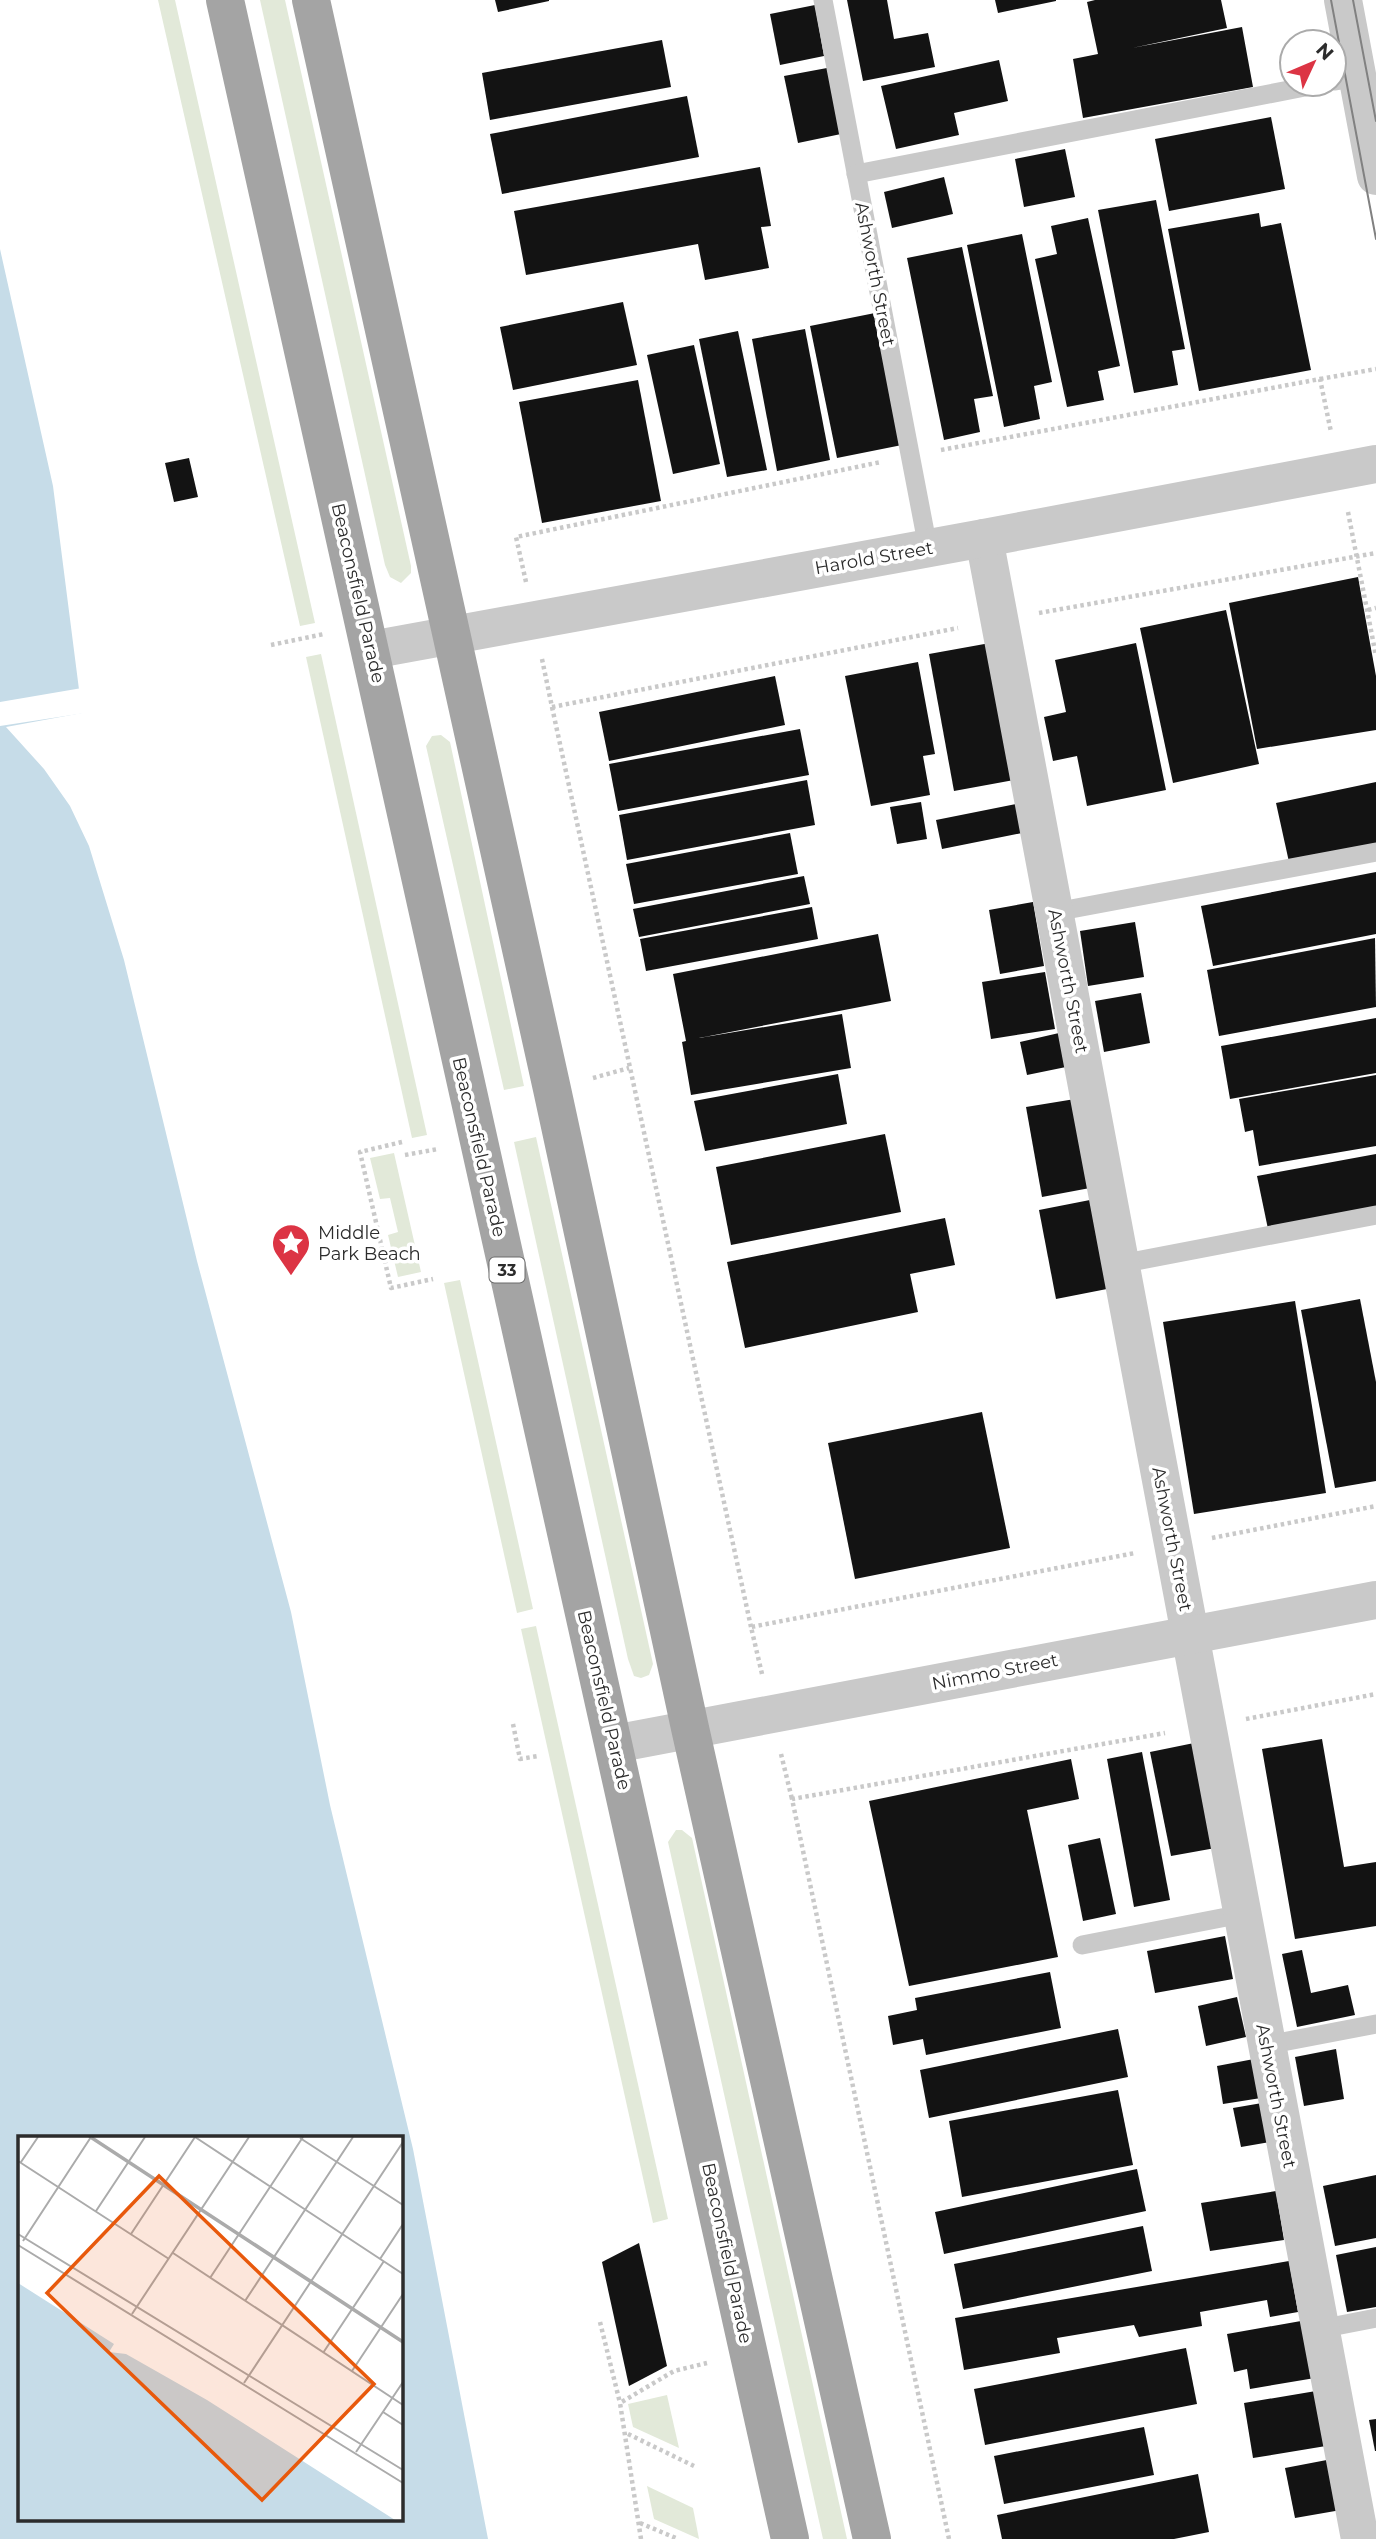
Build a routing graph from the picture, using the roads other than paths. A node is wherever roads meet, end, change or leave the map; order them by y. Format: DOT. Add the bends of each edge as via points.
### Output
graph roads {
  1 [pos="225,0"];
  2 [pos="311,0"];
  3 [pos="823,0"];
  4 [pos="1343,0"];
  5 [pos="1356,77"];
  6 [pos="1278,92"];
  7 [pos="856,174"];
  8 [pos="1376,176"];
  9 [pos="1376,464"];
  10 [pos="984,538"];
  11 [pos="928,548"];
  12 [pos="451,634"];
  13 [pos="371,650"];
  14 [pos="1376,852"];
  15 [pos="1055,912"];
  16 [pos="1376,1214"];
  17 [pos="1120,1264"];
  18 [pos="1376,1600"];
  19 [pos="1190,1635"];
  20 [pos="690,1728"];
  21 [pos="614,1744"];
  22 [pos="1242,1914"];
  23 [pos="1082,1945"];
  24 [pos="1376,2024"];
  25 [pos="1267,2045"];
  26 [pos="1376,2318"];
  27 [pos="1320,2329"];
  28 [pos="790,2539"];
  29 [pos="872,2539"];
  30 [pos="1360,2539"];
  1 -- 13 [label="main road, Beaconsfield Parade / 33"];
  2 -- 12 [label="main road"];
  3 -- 7 [label="lane, Ashworth Street"];
  4 -- 5 [label="street"];
  5 -- 8 [label="street"];
  6 -- 7 [label="lane"];
  7 -- 11 [label="lane, Ashworth Street"];
  9 -- 10 [label="street, Harold Street"];
  10 -- 11 [label="street, Harold Street"];
  10 -- 15 [label="street, Ashworth Street"];
  11 -- 12 [label="street, Harold Street"];
  12 -- 13 [label="street, Harold Street"];
  12 -- 20 [label="main road"];
  13 -- 21 [label="main road, Beaconsfield Parade / 33"];
  14 -- 15 [label="lane"];
  15 -- 17 [label="street, Ashworth Street"];
  16 -- 17 [label="lane"];
  17 -- 19 [label="street, Ashworth Street"];
  18 -- 19 [label="street, Nimmo Street"];
  19 -- 20 [label="street, Nimmo Street"];
  19 -- 22 [label="street, Ashworth Street"];
  20 -- 21 [label="street, Nimmo Street"];
  20 -- 29 [label="main road"];
  21 -- 28 [label="main road, Beaconsfield Parade / 33"];
  22 -- 23 [label="lane"];
  22 -- 25 [label="street, Ashworth Street"];
  24 -- 25 [label="lane"];
  25 -- 27 [label="street, Ashworth Street"];
  26 -- 27 [label="lane"];
  27 -- 30 [label="street, Ashworth Street"];
}
